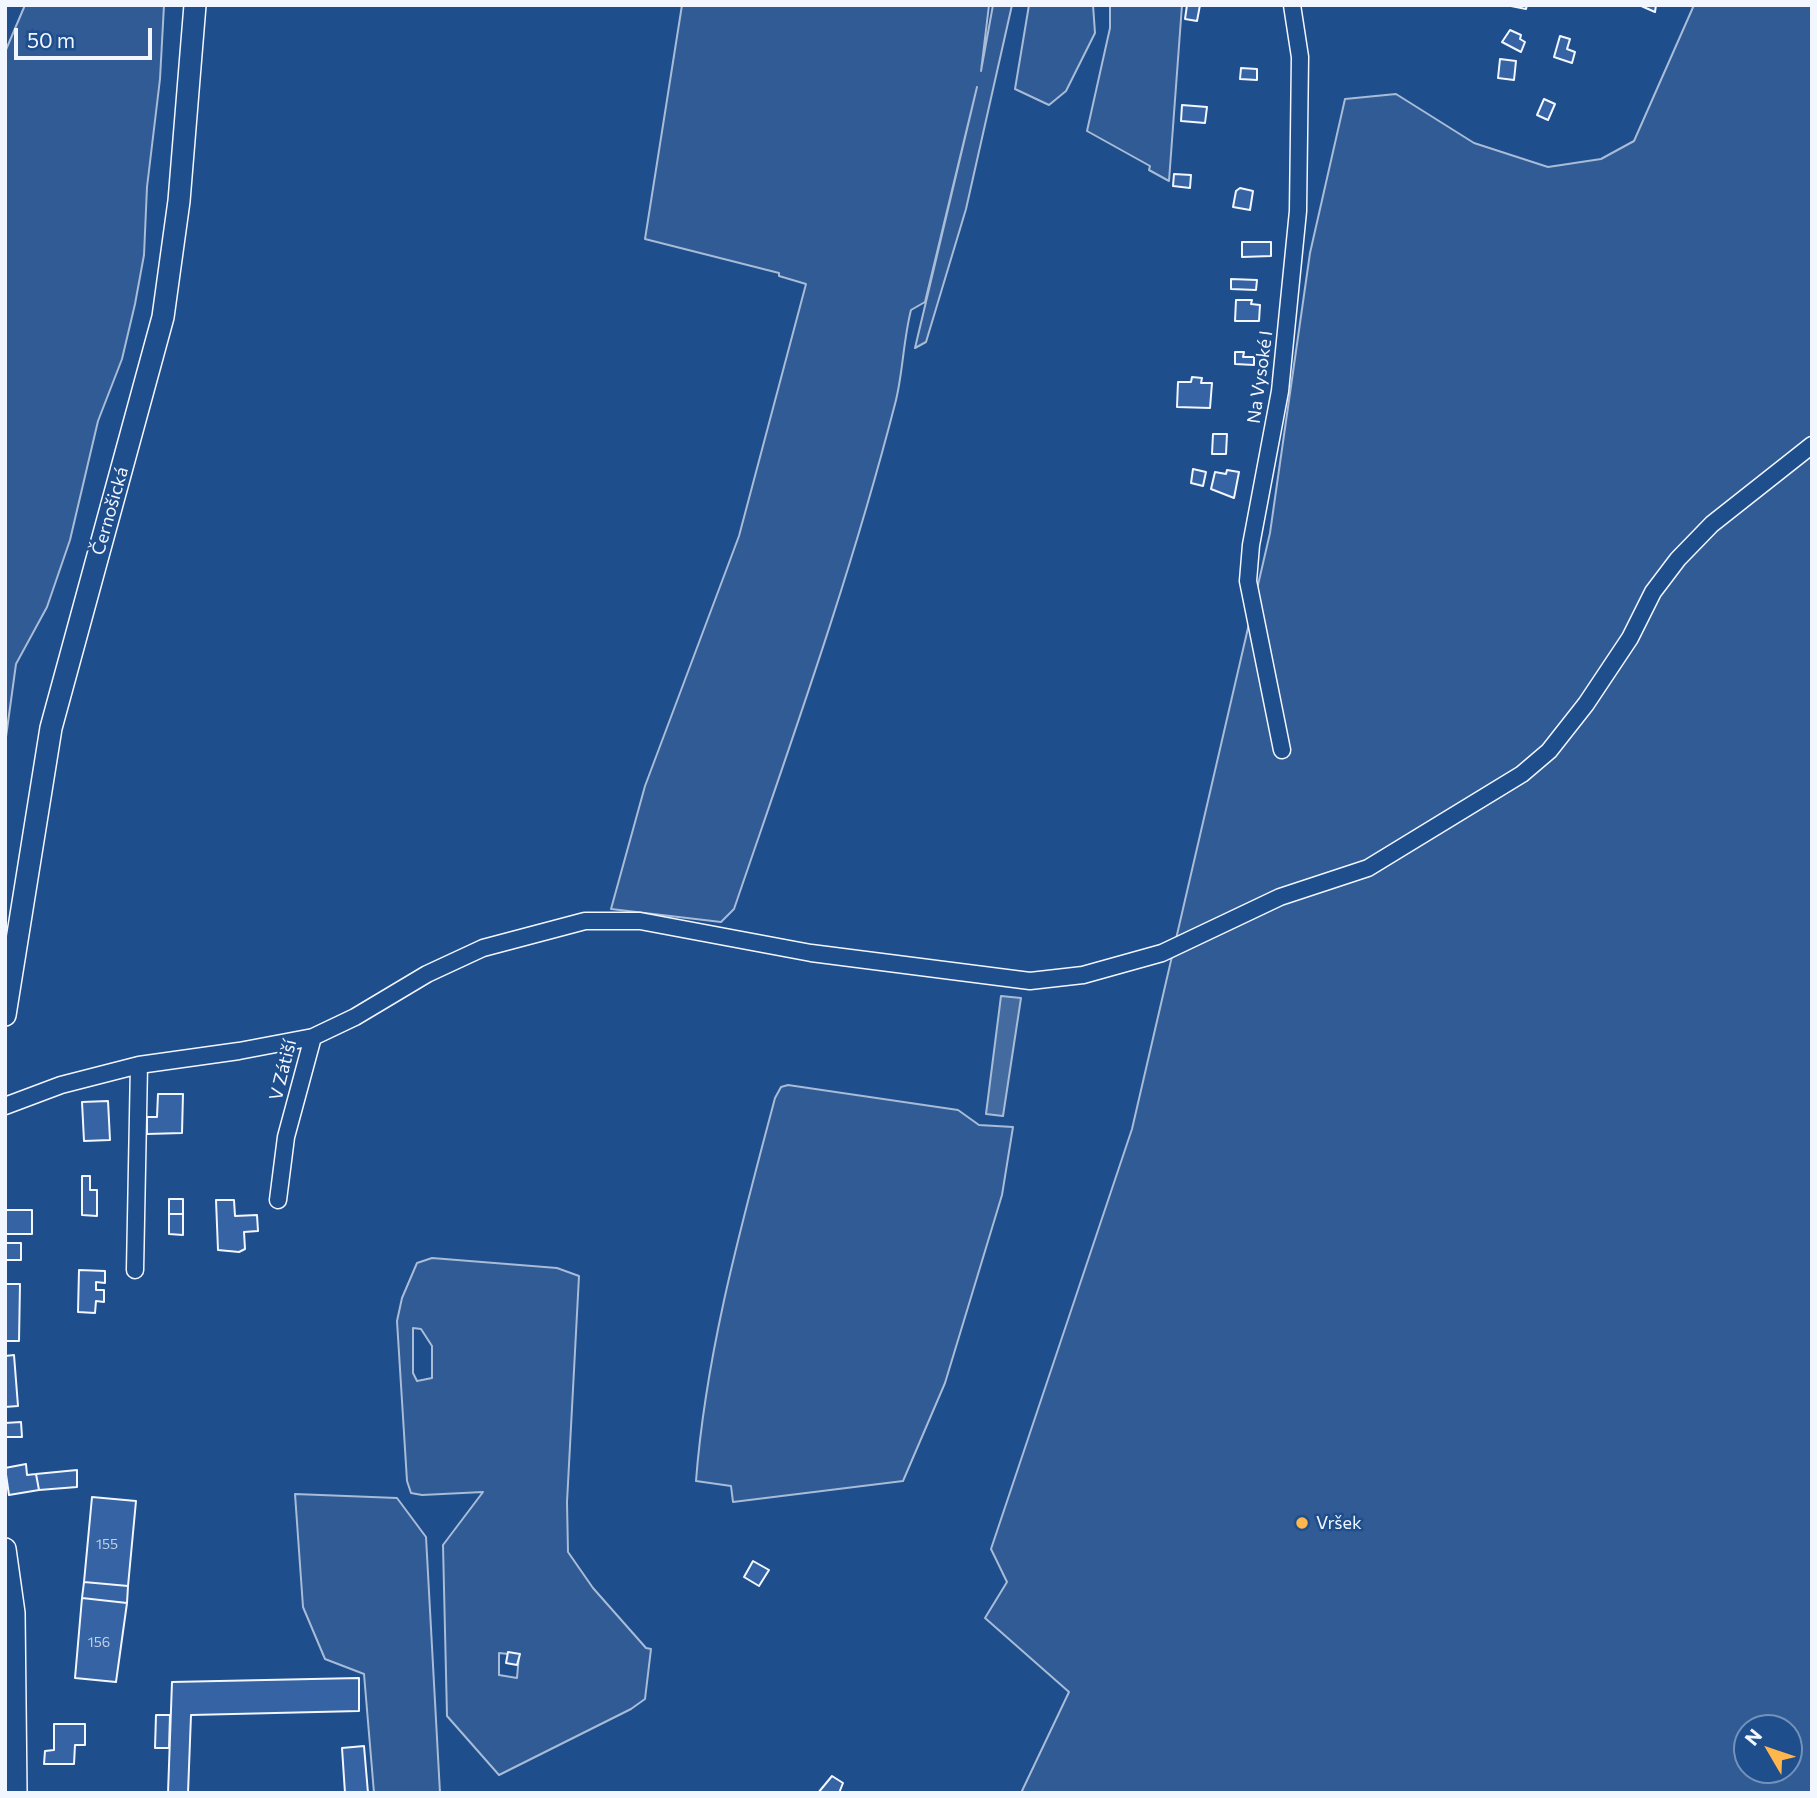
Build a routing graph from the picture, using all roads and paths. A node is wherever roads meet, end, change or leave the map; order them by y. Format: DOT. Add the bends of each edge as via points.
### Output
graph roads {
  1 [pos="195,5"];
  2 [pos="1292,5"];
  3 [pos="1812,445"];
  4 [pos="1282,750"];
  5 [pos="5,1015"];
  6 [pos="313,1037"];
  7 [pos="139,1065"];
  8 [pos="5,1106"];
  9 [pos="278,1200"];
  10 [pos="135,1270"];
  11 [pos="5,1549"];
  12 [pos="12,1788"];
  1 -- 5 [label="street, Černošická" via="179,201 163,317 51,728"];
  2 -- 4 [label="street, Na Vysoké I" via="1300,57 1298,211 1280,391 1248,581"];
  3 -- 6 [label="street" via="1712,523 1678,559 1586,704 1549,751 1522,774 1368,868 1280,897 1162,953 1083,975 1030,981 811,953 640,921 585,921 483,948"];
  6 -- 7 [label="street, V Zátiší"];
  6 -- 9 [label="street, V Zátiší" via="288,1128"];
  7 -- 8 [label="street, V Zátiší"];
  7 -- 10 [label="street"];
  11 -- 12 [label="street" via="14,1613"];
}
